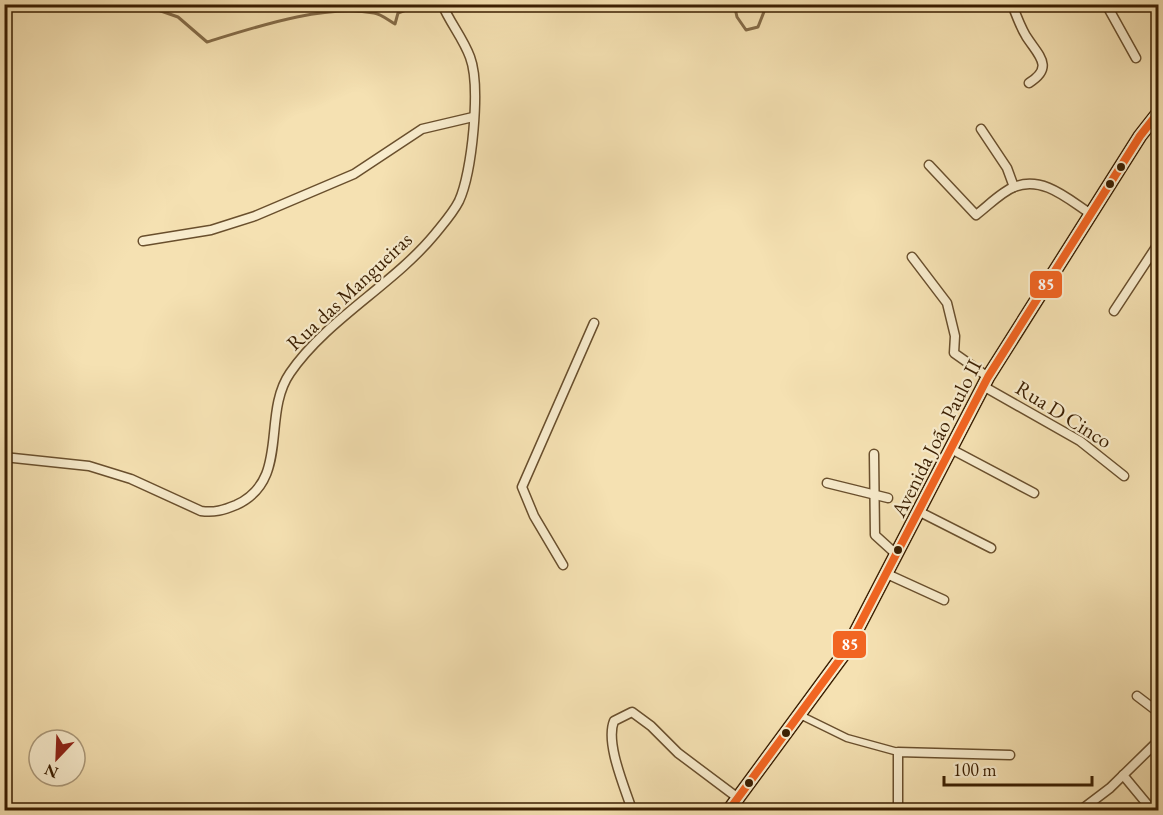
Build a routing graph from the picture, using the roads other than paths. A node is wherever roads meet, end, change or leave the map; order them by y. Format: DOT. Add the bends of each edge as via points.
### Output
graph roads {
  1 [pos="442,4"];
  2 [pos="1012,4"];
  3 [pos="1106,4"];
  4 [pos="1136,58"];
  5 [pos="1029,83"];
  6 [pos="1158,113"];
  7 [pos="473,117"];
  8 [pos="1153,128"];
  9 [pos="981,129"];
  10 [pos="929,165"];
  11 [pos="1014,187"];
  12 [pos="1091,214"];
  13 [pos="143,241"];
  14 [pos="1158,244"];
  15 [pos="912,257"];
  16 [pos="1114,311"];
  17 [pos="594,323"];
  18 [pos="985,382"];
  19 [pos="951,449"];
  20 [pos="874,454"];
  21 [pos="4,457"];
  22 [pos="1124,476"];
  23 [pos="827,483"];
  24 [pos="1034,493"];
  25 [pos="875,495"];
  26 [pos="888,498"];
  27 [pos="920,512"];
  28 [pos="991,548"];
  29 [pos="897,555"];
  30 [pos="563,565"];
  31 [pos="887,574"];
  32 [pos="944,600"];
  33 [pos="1137,696"];
  34 [pos="1158,712"];
  35 [pos="800,715"];
  36 [pos="1158,741"];
  37 [pos="898,752"];
  38 [pos="1011,755"];
  39 [pos="1123,776"];
  40 [pos="738,798"];
  41 [pos="632,810"];
  42 [pos="729,810"];
  43 [pos="898,810"];
  44 [pos="1081,810"];
  45 [pos="1152,810"];
  1 -- 7 [label="street, Rua das Mangueiras" via="471,59"];
  2 -- 5 [label="street" via="1043,60 1038,77"];
  3 -- 4 [label="street"];
  6 -- 8 [label="main road, Avenida João Paulo II"];
  7 -- 13 [label="street" via="422,129 354,174 255,216 203,232"];
  7 -- 21 [label="street, Rua das Mangueiras" via="471,157 459,201 413,260 324,336 289,374 277,406 269,472 248,498 225,510 201,512 131,479 89,466"];
  8 -- 12 [label="main road, Avenida João Paulo II"];
  9 -- 11 [label="street" via="1007,168"];
  10 -- 11 [label="street" via="976,214"];
  11 -- 12 [label="street" via="1040,184"];
  12 -- 18 [label="main road, Avenida João Paulo II"];
  14 -- 16 [label="street"];
  15 -- 18 [label="street, Rua D Cinco" via="947,303 955,336 954,353"];
  17 -- 30 [label="street" via="522,487"];
  18 -- 19 [label="main road, Avenida João Paulo II"];
  18 -- 22 [label="street, Rua D Cinco" via="1080,441"];
  19 -- 24 [label="street"];
  19 -- 27 [label="main road, Avenida João Paulo II"];
  20 -- 25 [label="street"];
  23 -- 25 [label="street"];
  25 -- 26 [label="street"];
  25 -- 29 [label="street" via="875,535"];
  27 -- 28 [label="street"];
  27 -- 29 [label="main road, Avenida João Paulo II"];
  29 -- 31 [label="main road, Avenida João Paulo II"];
  31 -- 32 [label="street"];
  31 -- 35 [label="main road, Avenida João Paulo II" via="846,651"];
  33 -- 34 [label="street"];
  35 -- 37 [label="street" via="847,738"];
  35 -- 40 [label="main road, Avenida João Paulo II"];
  36 -- 39 [label="street"];
  37 -- 38 [label="street"];
  37 -- 43 [label="street"];
  39 -- 44 [label="street"];
  39 -- 45 [label="street"];
  40 -- 41 [label="street" via="632,712 614,721 611,728"];
  40 -- 42 [label="main road, Avenida João Paulo II"];
}
